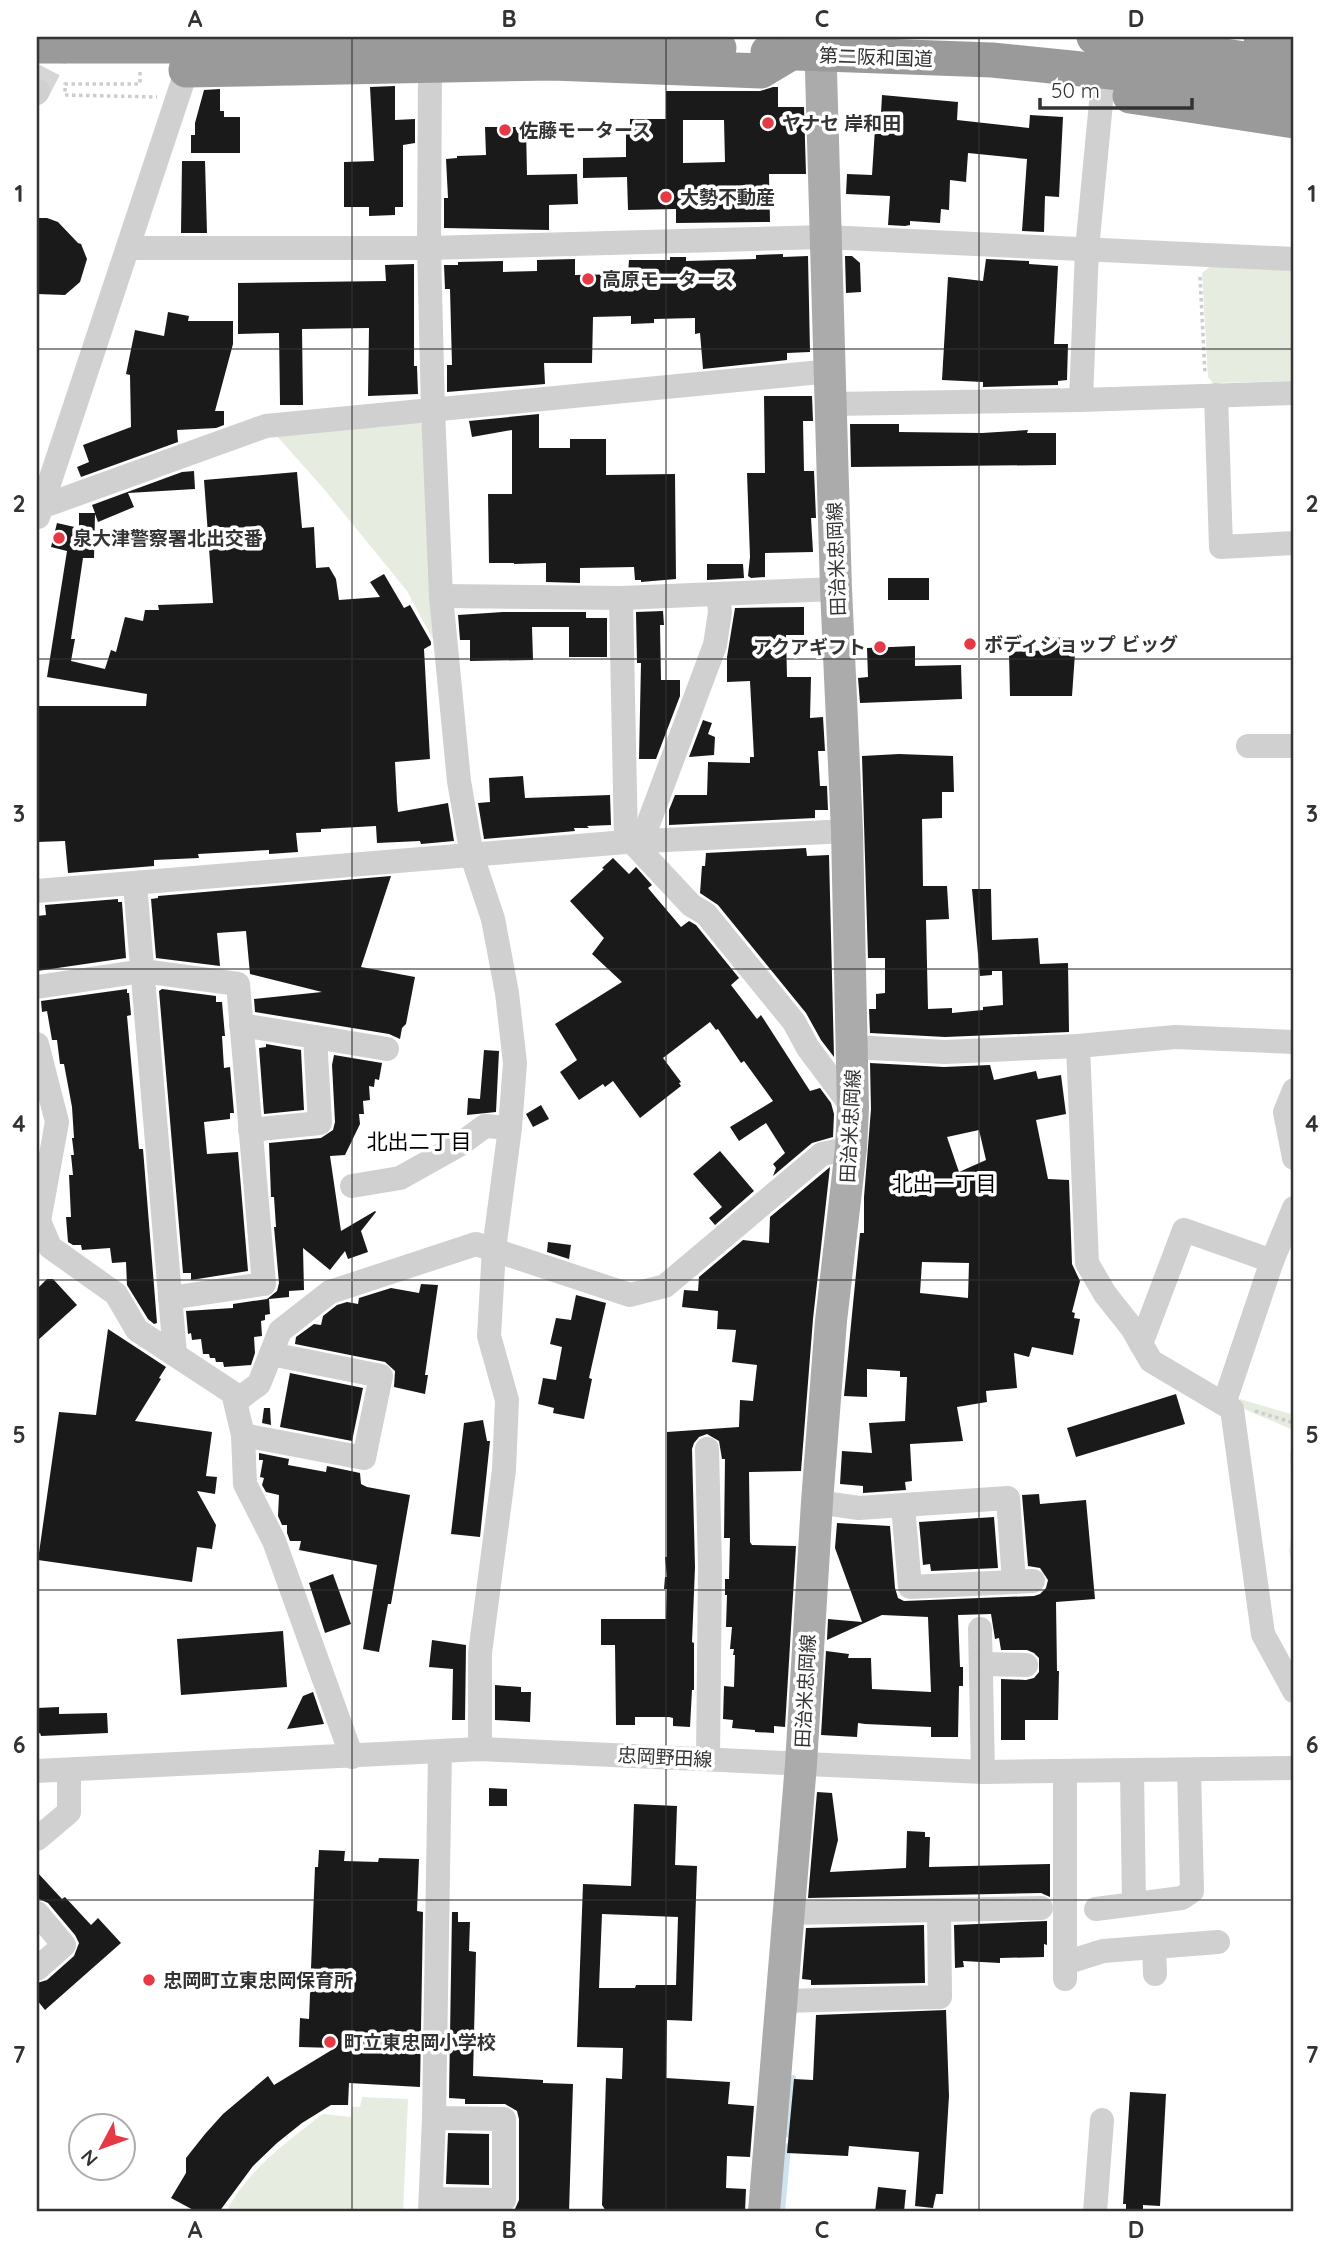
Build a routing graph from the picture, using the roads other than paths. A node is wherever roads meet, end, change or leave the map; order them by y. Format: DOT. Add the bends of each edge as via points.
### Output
graph roads {
  1 [pos="198,37"];
  2 [pos="1094,37"];
  3 [pos="1294,41"];
  4 [pos="37,47"];
  5 [pos="810,48"];
  6 [pos="992,60"];
  7 [pos="1242,60"];
  8 [pos="430,66"];
  9 [pos="1294,66"];
  10 [pos="186,70"];
  11 [pos="1102,92"];
  12 [pos="1294,93"];
  13 [pos="1294,121"];
  14 [pos="825,237"];
  15 [pos="128,248"];
  16 [pos="429,248"];
  17 [pos="1087,249"];
  18 [pos="1294,259"];
  19 [pos="831,370"];
  20 [pos="1294,393"];
  21 [pos="1211,395"];
  22 [pos="1081,400"];
  23 [pos="832,404"];
  24 [pos="432,410"];
  25 [pos="39,514"];
  26 [pos="1294,543"];
  27 [pos="836,589"];
  28 [pos="718,594"];
  29 [pos="441,596"];
  30 [pos="621,598"];
  31 [pos="1248,746"];
  32 [pos="1294,746"];
  33 [pos="847,831"];
  34 [pos="633,843"];
  35 [pos="472,856"];
  36 [pos="135,884"];
  37 [pos="37,891"];
  38 [pos="143,971"];
  39 [pos="37,987"];
  40 [pos="241,1025"];
  41 [pos="316,1037"];
  42 [pos="1294,1042"];
  43 [pos="37,1044"];
  44 [pos="1078,1046"];
  45 [pos="853,1047"];
  46 [pos="387,1049"];
  47 [pos="1294,1090"];
  48 [pos="853,1108"];
  49 [pos="510,1128"];
  50 [pos="250,1130"];
  51 [pos="851,1147"];
  52 [pos="1294,1158"];
  53 [pos="352,1186"];
  54 [pos="1294,1208"];
  55 [pos="494,1248"];
  56 [pos="1272,1261"];
  57 [pos="170,1298"];
  58 [pos="1141,1344"];
  59 [pos="175,1354"];
  60 [pos="271,1354"];
  61 [pos="236,1401"];
  62 [pos="1224,1404"];
  63 [pos="243,1435"];
  64 [pos="707,1449"];
  65 [pos="817,1502"];
  66 [pos="903,1506"];
  67 [pos="980,1629"];
  68 [pos="981,1664"];
  69 [pos="1026,1665"];
  70 [pos="1294,1691"];
  71 [pos="480,1749"];
  72 [pos="440,1752"];
  73 [pos="352,1757"];
  74 [pos="708,1759"];
  75 [pos="801,1764"];
  76 [pos="1294,1768"];
  77 [pos="69,1770"];
  78 [pos="1189,1770"];
  79 [pos="37,1771"];
  80 [pos="1132,1771"];
  81 [pos="983,1772"];
  82 [pos="1065,1773"];
  83 [pos="37,1839"];
  84 [pos="1134,1904"];
  85 [pos="1041,1908"];
  86 [pos="1096,1909"];
  87 [pos="939,1910"];
  88 [pos="37,1913"];
  89 [pos="788,1913"];
  90 [pos="1218,1942"];
  91 [pos="1154,1947"];
  92 [pos="37,1969"];
  93 [pos="1155,1974"];
  94 [pos="782,2001"];
  95 [pos="434,2118"];
  96 [pos="1102,2120"];
  97 [pos="430,2206"];
  98 [pos="764,2212"];
  99 [pos="1095,2212"];
  1 -- 10 [label="street"];
  2 -- 7 [label="highway, 第二阪和国道"];
  3 -- 7 [label="highway"];
  4 -- 5 [label="highway, 第二阪和国道, bridge"];
  5 -- 6 [label="highway, 第二阪和国道"];
  5 -- 8 [label="highway" via="761,71 552,63"];
  5 -- 14 [label="main road, 田治米忠岡線"];
  6 -- 7 [label="highway, 第二阪和国道"];
  6 -- 11 [label="highway"];
  7 -- 9 [label="highway, 第二阪和国道"];
  7 -- 12 [label="highway, 第二阪和国道"];
  8 -- 10 [label="highway"];
  8 -- 16 [label="street"];
  10 -- 15 [label="street"];
  11 -- 13 [label="highway"];
  11 -- 17 [label="street"];
  14 -- 16 [label="street"];
  14 -- 17 [label="street"];
  14 -- 19 [label="main road, 田治米忠岡線"];
  15 -- 16 [label="street"];
  15 -- 25 [label="street"];
  16 -- 24 [label="street"];
  17 -- 18 [label="street"];
  17 -- 22 [label="street"];
  19 -- 23 [label="main road, 田治米忠岡線"];
  19 -- 24 [label="street"];
  20 -- 21 [label="street"];
  21 -- 22 [label="street"];
  21 -- 26 [label="street" via="1221,547"];
  22 -- 23 [label="street"];
  23 -- 27 [label="main road, 田治米忠岡線"];
  24 -- 25 [label="street" via="266,426"];
  24 -- 29 [label="street"];
  27 -- 28 [label="street"];
  27 -- 33 [label="main road, 田治米忠岡線"];
  28 -- 30 [label="street"];
  28 -- 34 [label="street" via="715,645"];
  29 -- 30 [label="street"];
  29 -- 35 [label="street" via="459,781"];
  30 -- 34 [label="street"];
  31 -- 32 [label="street"];
  33 -- 34 [label="street"];
  33 -- 45 [label="main road, 田治米忠岡線"];
  34 -- 35 [label="street"];
  34 -- 48 [label="street" via="691,905 706,914 794,1022"];
  35 -- 36 [label="street"];
  35 -- 49 [label="street" via="493,919 507,993 515,1063"];
  36 -- 37 [label="street"];
  36 -- 38 [label="street"];
  38 -- 39 [label="street"];
  38 -- 40 [label="street" via="238,984"];
  38 -- 57 [label="street"];
  40 -- 41 [label="street"];
  40 -- 50 [label="street"];
  41 -- 46 [label="street"];
  41 -- 50 [label="street" via="320,1123"];
  42 -- 44 [label="street" via="1175,1037"];
  43 -- 59 [label="street" via="58,1122 39,1221 50,1247 116,1294 137,1329"];
  44 -- 45 [label="street" via="945,1052"];
  44 -- 58 [label="street" via="1087,1263"];
  45 -- 48 [label="main road, 田治米忠岡線"];
  47 -- 52 [label="street" via="1284,1112"];
  48 -- 51 [label="main road, 田治米忠岡線"];
  49 -- 53 [label="street" via="485,1126 400,1178"];
  49 -- 55 [label="street"];
  50 -- 57 [label="street" via="264,1284"];
  51 -- 55 [label="street" via="822,1154 665,1286 630,1295"];
  51 -- 65 [label="main road, 田治米忠岡線"];
  54 -- 56 [label="street"];
  55 -- 60 [label="street" via="476,1244 330,1292 280,1331"];
  55 -- 71 [label="street" via="489,1336 507,1400 504,1470 480,1653"];
  56 -- 58 [label="street" via="1184,1230"];
  56 -- 62 [label="street"];
  57 -- 59 [label="street"];
  58 -- 62 [label="street" via="1151,1361"];
  59 -- 61 [label="street" via="233,1393"];
  60 -- 61 [label="street" via="260,1384"];
  60 -- 63 [label="street" via="381,1376 364,1458"];
  61 -- 63 [label="street"];
  62 -- 70 [label="street" via="1232,1409 1263,1634"];
  63 -- 73 [label="street" via="245,1484 274,1541"];
  64 -- 74 [label="street" via="718,1475 720,1567 718,1661"];
  65 -- 66 [label="street" via="859,1508"];
  65 -- 75 [label="main road, 田治米忠岡線"];
  66 -- 66 [label="street" via="1008,1499 1024,1582 910,1587"];
  67 -- 68 [label="street"];
  68 -- 69 [label="street"];
  68 -- 81 [label="street"];
  71 -- 72 [label="street, 忠岡野田線"];
  71 -- 74 [label="street, 忠岡野田線"];
  72 -- 73 [label="street, 忠岡野田線"];
  72 -- 95 [label="street"];
  73 -- 77 [label="street, 忠岡野田線"];
  74 -- 75 [label="street, 忠岡野田線"];
  75 -- 81 [label="street, 忠岡野田線"];
  75 -- 89 [label="main road, 田治米忠岡線"];
  76 -- 78 [label="street, 忠岡野田線"];
  77 -- 79 [label="street, 忠岡野田線"];
  77 -- 83 [label="street" via="69,1812"];
  78 -- 80 [label="street, 忠岡野田線"];
  78 -- 84 [label="street" via="1192,1892 1182,1898"];
  80 -- 82 [label="street, 忠岡野田線"];
  80 -- 84 [label="street"];
  81 -- 82 [label="street, 忠岡野田線"];
  82 -- 91 [label="street" via="1065,1971 1103,1951"];
  84 -- 86 [label="street"];
  85 -- 87 [label="street"];
  87 -- 89 [label="street"];
  87 -- 94 [label="street" via="940,1997"];
  88 -- 92 [label="street" via="64,1945"];
  89 -- 94 [label="main road, 田治米忠岡線"];
  90 -- 91 [label="street"];
  91 -- 93 [label="street"];
  94 -- 98 [label="main road, 田治米忠岡線"];
  95 -- 97 [label="street"];
  95 -- 97 [label="street" via="504,2119 504,2200"];
  96 -- 99 [label="street"];
}
